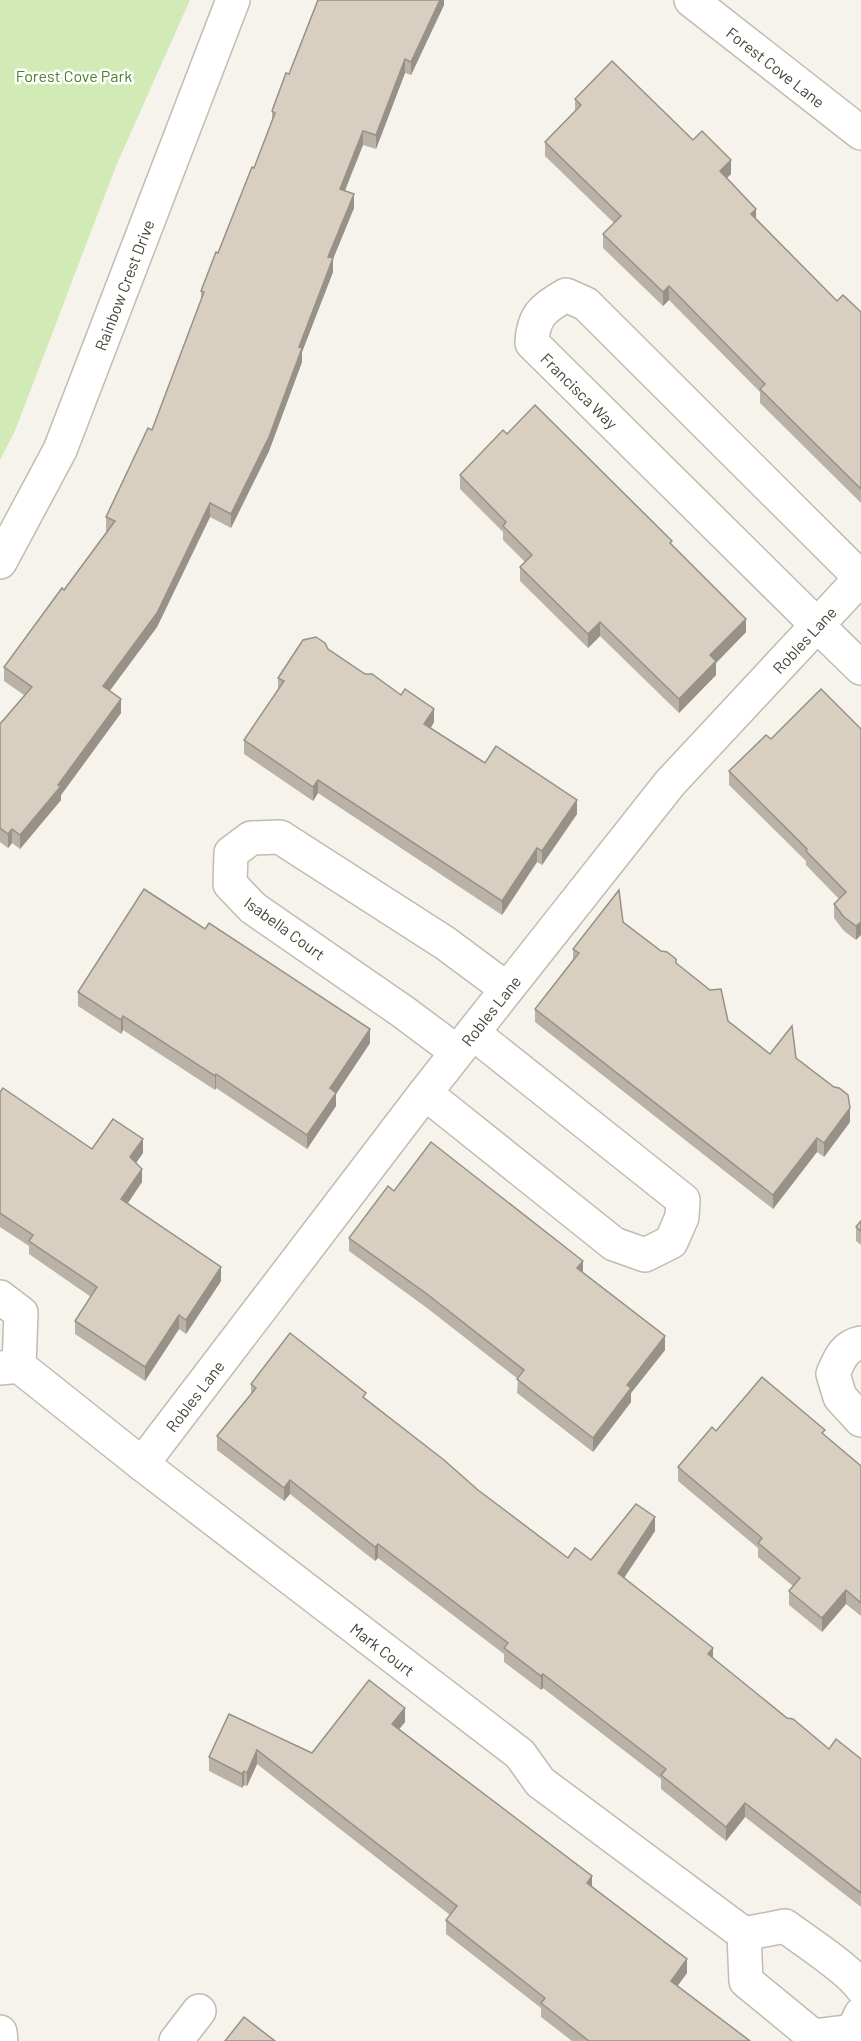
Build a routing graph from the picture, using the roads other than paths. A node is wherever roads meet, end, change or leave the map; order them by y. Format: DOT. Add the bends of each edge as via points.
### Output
graph roads {
  1 [pos="233,0"];
  2 [pos="691,0"];
  3 [pos="861,133"];
  4 [pos="0,562"];
  5 [pos="861,578"];
  6 [pos="817,625"];
  7 [pos="861,668"];
  8 [pos="507,989"];
  9 [pos="465,1042"];
  10 [pos="425,1093"];
  11 [pos="0,1298"];
  12 [pos="861,1342"];
  13 [pos="10,1367"];
  14 [pos="861,1420"];
  15 [pos="142,1464"];
  16 [pos="744,1934"];
  17 [pos="861,1987"];
  18 [pos="199,2011"];
  19 [pos="861,2014"];
  20 [pos="0,2032"];
  21 [pos="1,2041"];
  22 [pos="176,2041"];
  1 -- 4 [label="street, Rainbow Crest Drive" via="60,450"];
  2 -- 3 [label="street, Forest Cove Lane"];
  5 -- 6 [label="street, Robles Lane"];
  5 -- 6 [label="street, Francisca Way" via="586,304 566,295 549,304 533,327 532,344"];
  6 -- 7 [label="street, Francisca Way"];
  6 -- 8 [label="street, Robles Lane" via="670,783"];
  8 -- 9 [label="street, Robles Lane"];
  8 -- 9 [label="street, Isabella Court" via="445,943 280,837 251,838 231,853 230,884 253,908 402,1011"];
  9 -- 10 [label="street, Robles Lane"];
  9 -- 10 [label="street, Isabella Court" via="682,1200 682,1217 671,1242 645,1255 614,1244"];
  10 -- 15 [label="street, Robles Lane"];
  11 -- 13 [label="street, Mark Court" via="21,1313"];
  12 -- 14 [label="street" via="842,1353 833,1374 840,1397"];
  13 -- 15 [label="street, Mark Court"];
  15 -- 16 [label="street, Mark Court" via="520,1754 540,1782"];
  16 -- 17 [label="street" via="785,1926"];
  16 -- 19 [label="street" via="746,1981 813,2036 852,2031"];
  18 -- 22 [label="street"];
  20 -- 21 [label="street"];
}
